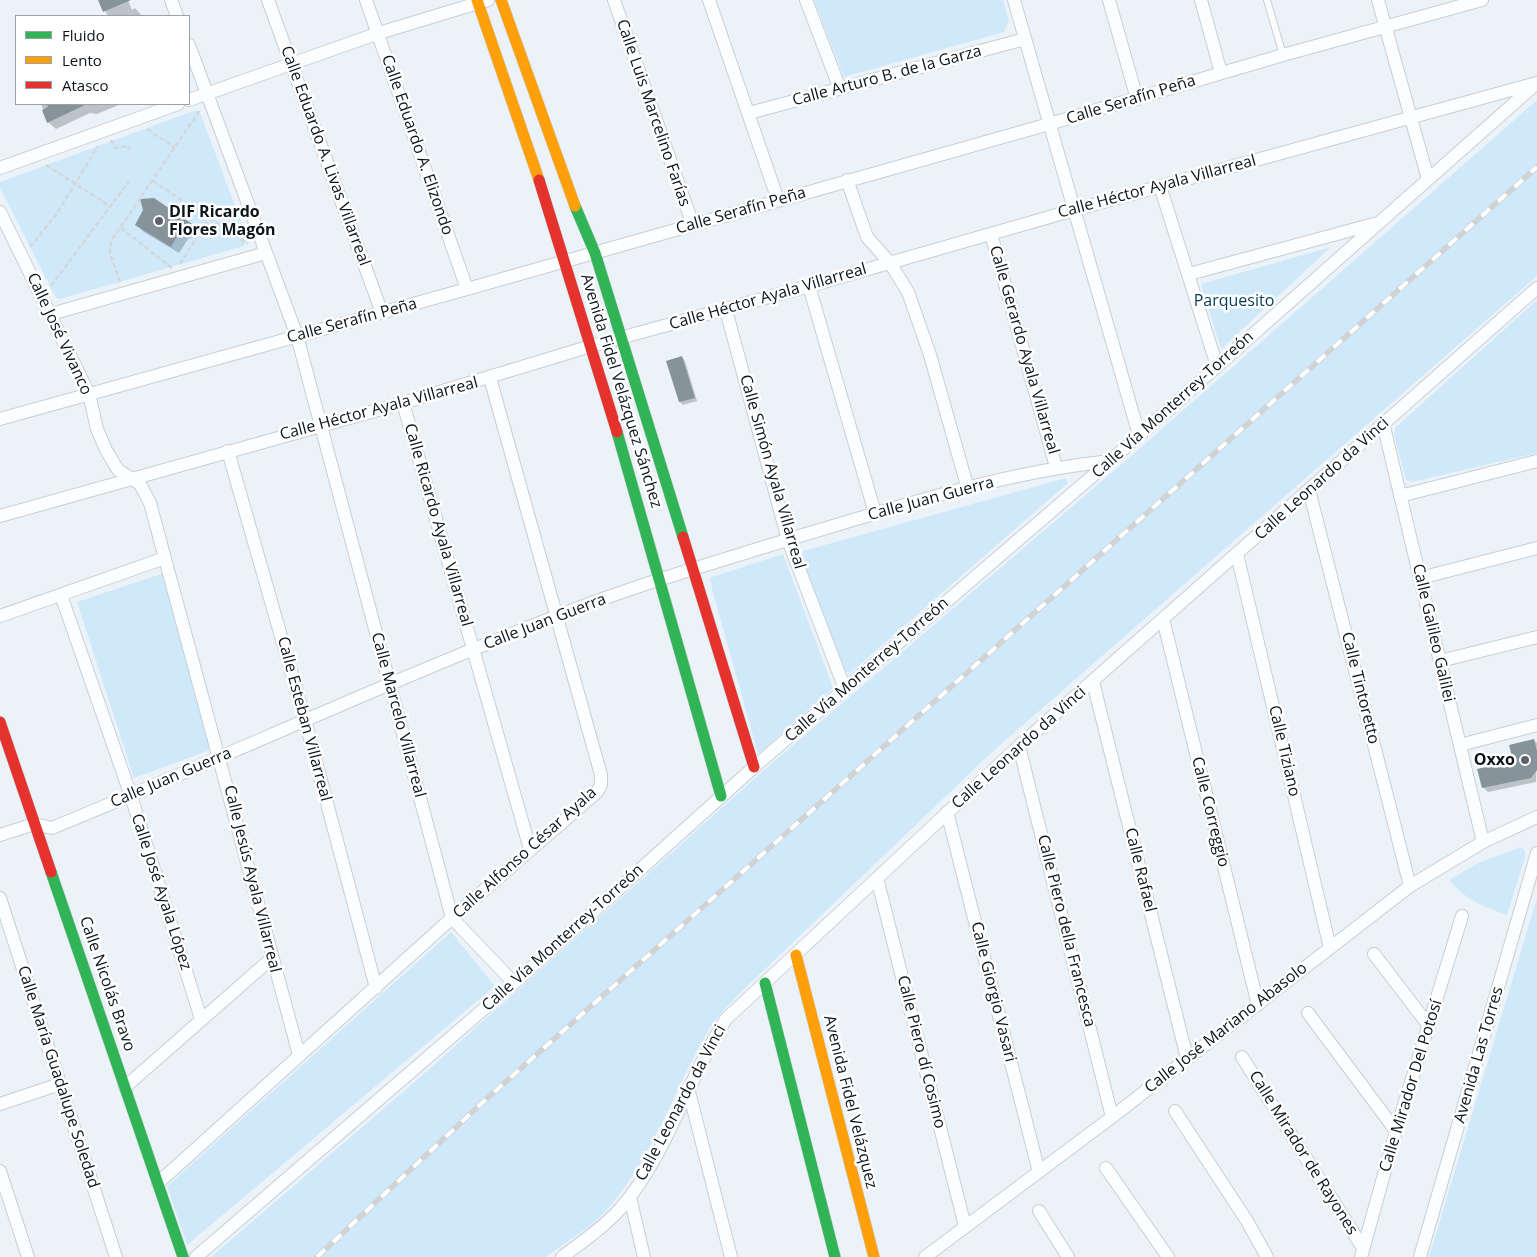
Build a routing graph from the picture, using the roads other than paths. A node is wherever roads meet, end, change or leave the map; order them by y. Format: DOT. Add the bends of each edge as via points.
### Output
graph roads {
  1 [pos="171,0"];
  2 [pos="268,0"];
  3 [pos="366,0"];
  4 [pos="501,0"];
  5 [pos="614,0"];
  6 [pos="709,0"];
  7 [pos="806,0"];
  8 [pos="1014,0"];
  9 [pos="1109,0"];
  10 [pos="1201,0"];
  11 [pos="1267,0"];
  12 [pos="1378,0"];
  13 [pos="1482,0"];
  14 [pos="481,1"];
  15 [pos="177,15"];
  16 [pos="1386,27"];
  17 [pos="378,32"];
  18 [pos="1025,39"];
  19 [pos="190,48"];
  20 [pos="1283,54"];
  21 [pos="292,63"];
  22 [pos="1221,73"];
  23 [pos="1537,83"];
  24 [pos="840,89"];
  25 [pos="207,93"];
  26 [pos="1137,98"];
  27 [pos="190,100"];
  28 [pos="175,105"];
  29 [pos="749,113"];
  30 [pos="1411,116"];
  31 [pos="1049,124"];
  32 [pos="0,168"];
  33 [pos="1428,178"];
  34 [pos="848,180"];
  35 [pos="1160,186"];
  36 [pos="778,200"];
  37 [pos="1074,210"];
  38 [pos="0,212"];
  39 [pos="1377,223"];
  40 [pos="693,225"];
  41 [pos="991,234"];
  42 [pos="266,253"];
  43 [pos="595,253"];
  44 [pos="564,262"];
  45 [pos="890,263"];
  46 [pos="1189,274"];
  47 [pos="809,286"];
  48 [pos="1537,288"];
  49 [pos="467,289"];
  50 [pos="726,310"];
  51 [pos="382,313"];
  52 [pos="51,314"];
  53 [pos="297,336"];
  54 [pos="622,337"];
  55 [pos="591,346"];
  56 [pos="1216,366"];
  57 [pos="490,378"];
  58 [pos="89,394"];
  59 [pos="403,403"];
  60 [pos="1,416"];
  61 [pos="1383,424"];
  62 [pos="321,425"];
  63 [pos="1139,435"];
  64 [pos="228,451"];
  65 [pos="1110,461"];
  66 [pos="1537,461"];
  67 [pos="1056,467"];
  68 [pos="132,478"];
  69 [pos="968,489"];
  70 [pos="1309,490"];
  71 [pos="1400,496"];
  72 [pos="875,513"];
  73 [pos="0,516"];
  74 [pos="788,540"];
  75 [pos="1537,548"];
  76 [pos="1237,554"];
  77 [pos="165,558"];
  78 [pos="692,568"];
  79 [pos="660,578"];
  80 [pos="1420,578"];
  81 [pos="60,594"];
  82 [pos="0,616"];
  83 [pos="557,616"];
  84 [pos="1163,619"];
  85 [pos="1537,636"];
  86 [pos="474,650"];
  87 [pos="1440,661"];
  88 [pos="1093,682"];
  89 [pos="390,683"];
  90 [pos="845,689"];
  91 [pos="306,720"];
  92 [pos="0,722"];
  93 [pos="1537,725"];
  94 [pos="1460,745"];
  95 [pos="1020,746"];
  96 [pos="221,757"];
  97 [pos="754,767"];
  98 [pos="131,796"];
  99 [pos="721,796"];
  100 [pos="947,812"];
  101 [pos="1537,816"];
  102 [pos="34,824"];
  103 [pos="0,835"];
  104 [pos="1483,842"];
  105 [pos="530,849"];
  106 [pos="1537,853"];
  107 [pos="877,878"];
  108 [pos="1410,886"];
  109 [pos="0,898"];
  110 [pos="1462,916"];
  111 [pos="452,918"];
  112 [pos="1330,948"];
  113 [pos="1374,954"];
  114 [pos="796,955"];
  115 [pos="272,958"];
  116 [pos="514,983"];
  117 [pos="765,983"];
  118 [pos="376,988"];
  119 [pos="1258,1005"];
  120 [pos="1308,1013"];
  121 [pos="201,1019"];
  122 [pos="1429,1026"];
  123 [pos="299,1055"];
  124 [pos="1242,1057"];
  125 [pos="1186,1058"];
  126 [pos="60,1084"];
  127 [pos="125,1087"];
  128 [pos="689,1092"];
  129 [pos="0,1104"];
  130 [pos="1175,1111"];
  131 [pos="1112,1117"];
  132 [pos="1396,1131"];
  133 [pos="1106,1168"];
  134 [pos="0,1171"];
  135 [pos="1039,1172"];
  136 [pos="158,1184"];
  137 [pos="630,1197"];
  138 [pos="1039,1211"];
  139 [pos="965,1226"];
  140 [pos="1362,1253"];
  141 [pos="28,1257"];
  142 [pos="116,1257"];
  143 [pos="183,1257"];
  144 [pos="196,1257"];
  145 [pos="562,1257"];
  146 [pos="644,1257"];
  147 [pos="731,1257"];
  148 [pos="835,1257"];
  149 [pos="874,1257"];
  150 [pos="925,1257"];
  151 [pos="1068,1257"];
  152 [pos="1168,1257"];
  153 [pos="1266,1257"];
  154 [pos="1420,1257"];
  1 -- 15 [label="street"];
  2 -- 21 [label="street, Calle Eduardo A. Livas Villarreal"];
  3 -- 17 [label="street, Calle Eduardo A. Elizondo"];
  4 -- 43 [label="street, Avenida Fidel Velázquez Sánchez" via="582,226"];
  5 -- 40 [label="street, Calle Luis Marcelino Farías"];
  6 -- 29 [label="street"];
  7 -- 24 [label="street"];
  8 -- 18 [label="street"];
  9 -- 26 [label="street"];
  10 -- 22 [label="street"];
  11 -- 20 [label="lane"];
  12 -- 16 [label="street"];
  13 -- 16 [label="street, Calle Serafín Peña"];
  14 -- 17 [label="street"];
  14 -- 44 [label="street, Avenida Fidel Velázquez Sánchez"];
  16 -- 20 [label="street, Calle Serafín Peña"];
  16 -- 30 [label="street"];
  17 -- 21 [label="street"];
  17 -- 49 [label="street, Calle Eduardo A. Elizondo"];
  18 -- 24 [label="street, Calle Arturo B. de la Garza"];
  18 -- 31 [label="street"];
  19 -- 25 [label="street, Calle Marcelo Villarreal"];
  20 -- 22 [label="street, Calle Serafín Peña"];
  21 -- 25 [label="street"];
  21 -- 51 [label="street, Calle Eduardo A. Livas Villarreal"];
  22 -- 26 [label="street, Calle Serafín Peña"];
  23 -- 30 [label="street, Calle Héctor Ayala Villarreal"];
  23 -- 33 [label="street, Calle Vía Monterrey-Torreón"];
  24 -- 29 [label="street, Calle Arturo B. de la Garza"];
  25 -- 27 [label="street"];
  25 -- 42 [label="street, Calle Marcelo Villarreal"];
  26 -- 31 [label="street, Calle Serafín Peña"];
  28 -- 32 [label="street"];
  29 -- 36 [label="street"];
  30 -- 33 [label="street"];
  30 -- 35 [label="street, Calle Héctor Ayala Villarreal"];
  31 -- 34 [label="street, Calle Serafín Peña"];
  31 -- 37 [label="street"];
  33 -- 39 [label="street, Calle Vía Monterrey-Torreón"];
  34 -- 36 [label="street, Calle Serafín Peña"];
  34 -- 45 [label="street" via="867,237"];
  35 -- 37 [label="street, Calle Héctor Ayala Villarreal"];
  35 -- 46 [label="street"];
  36 -- 40 [label="street, Calle Serafín Peña"];
  37 -- 41 [label="street, Calle Héctor Ayala Villarreal"];
  37 -- 63 [label="street"];
  38 -- 52 [label="street, Calle José Vivanco"];
  39 -- 46 [label="street"];
  39 -- 56 [label="street, Calle Vía Monterrey-Torreón"];
  40 -- 43 [label="street, Calle Serafín Peña"];
  41 -- 45 [label="street, Calle Héctor Ayala Villarreal"];
  41 -- 67 [label="street, Calle Gerardo Ayala Villarreal"];
  42 -- 52 [label="street"];
  42 -- 53 [label="street, Calle Marcelo Villarreal"];
  43 -- 44 [label="street, Calle Serafín Peña"];
  43 -- 54 [label="street, Avenida Fidel Velázquez Sánchez"];
  44 -- 49 [label="street, Calle Serafín Peña"];
  44 -- 55 [label="street, Avenida Fidel Velázquez Sánchez"];
  45 -- 47 [label="street, Calle Héctor Ayala Villarreal"];
  45 -- 69 [label="street" via="908,292 927,346"];
  46 -- 56 [label="street"];
  47 -- 50 [label="street, Calle Héctor Ayala Villarreal"];
  47 -- 72 [label="street"];
  48 -- 61 [label="street, Calle Leonardo da Vinci"];
  49 -- 51 [label="street, Calle Serafín Peña"];
  50 -- 54 [label="street, Calle Héctor Ayala Villarreal"];
  50 -- 74 [label="street, Calle Simón Ayala Villarreal"];
  51 -- 53 [label="street, Calle Serafín Peña"];
  52 -- 58 [label="street, Calle José Vivanco"];
  53 -- 58 [label="street, Calle Serafín Peña"];
  53 -- 62 [label="street, Calle Marcelo Villarreal"];
  54 -- 55 [label="street, Calle Héctor Ayala Villarreal"];
  54 -- 78 [label="street, Avenida Fidel Velázquez Sánchez"];
  55 -- 57 [label="street, Calle Héctor Ayala Villarreal"];
  55 -- 79 [label="street, Avenida Fidel Velázquez Sánchez"];
  56 -- 63 [label="street, Calle Vía Monterrey-Torreón"];
  57 -- 59 [label="street, Calle Héctor Ayala Villarreal"];
  57 -- 83 [label="street, Calle Alfonso César Ayala"];
  58 -- 60 [label="street, Calle Serafín Peña"];
  58 -- 68 [label="street, Calle José Vivanco" via="97,429 106,450 118,470"];
  59 -- 62 [label="street, Calle Héctor Ayala Villarreal"];
  59 -- 86 [label="street, Calle Ricardo Ayala Villarreal"];
  61 -- 70 [label="street, Calle Leonardo da Vinci"];
  61 -- 71 [label="street, Calle Galileo Galilei"];
  62 -- 64 [label="street, Calle Héctor Ayala Villarreal"];
  62 -- 89 [label="street, Calle Marcelo Villarreal"];
  63 -- 65 [label="street, Calle Vía Monterrey-Torreón"];
  64 -- 68 [label="street, Calle Héctor Ayala Villarreal"];
  64 -- 91 [label="street, Calle Esteban Villarreal"];
  65 -- 67 [label="street, Calle Juan Guerra"];
  65 -- 90 [label="street, Calle Vía Monterrey-Torreón"];
  66 -- 71 [label="street"];
  67 -- 69 [label="street, Calle Juan Guerra"];
  68 -- 73 [label="street, Calle Héctor Ayala Villarreal"];
  68 -- 77 [label="street, Calle Jesús Ayala Villarreal" via="140,484 150,503"];
  69 -- 72 [label="street, Calle Juan Guerra"];
  70 -- 76 [label="street, Calle Leonardo da Vinci"];
  70 -- 108 [label="street, Calle Tintoretto"];
  71 -- 80 [label="street, Calle Galileo Galilei"];
  72 -- 74 [label="street, Calle Juan Guerra"];
  74 -- 78 [label="street, Calle Juan Guerra"];
  74 -- 90 [label="street, Calle Simón Ayala Villarreal"];
  75 -- 80 [label="street"];
  76 -- 84 [label="street, Calle Leonardo da Vinci"];
  76 -- 112 [label="street, Calle Tiziano"];
  77 -- 81 [label="street"];
  77 -- 96 [label="street, Calle Jesús Ayala Villarreal"];
  78 -- 79 [label="street, Calle Juan Guerra"];
  78 -- 97 [label="street, Avenida Fidel Velázquez Sánchez"];
  79 -- 83 [label="street, Calle Juan Guerra"];
  79 -- 99 [label="street, Avenida Fidel Velázquez Sánchez"];
  80 -- 87 [label="street, Calle Galileo Galilei"];
  81 -- 82 [label="street"];
  81 -- 98 [label="street, Calle José Ayala López"];
  83 -- 86 [label="street, Calle Juan Guerra"];
  83 -- 105 [label="street, Calle Alfonso César Ayala" via="601,775 601,785 597,792"];
  84 -- 88 [label="street, Calle Leonardo da Vinci"];
  84 -- 119 [label="street, Calle Correggio"];
  85 -- 87 [label="street"];
  86 -- 89 [label="street, Calle Juan Guerra"];
  86 -- 105 [label="street, Calle Ricardo Ayala Villarreal"];
  87 -- 94 [label="street, Calle Galileo Galilei"];
  88 -- 95 [label="street, Calle Leonardo da Vinci"];
  88 -- 125 [label="street, Calle Rafael"];
  89 -- 91 [label="street, Calle Juan Guerra"];
  89 -- 111 [label="street, Calle Marcelo Villarreal"];
  90 -- 97 [label="street, Calle Vía Monterrey-Torreón"];
  91 -- 96 [label="street, Calle Juan Guerra"];
  91 -- 118 [label="street, Calle Esteban Villarreal"];
  92 -- 102 [label="street, Calle Nicolás Bravo"];
  93 -- 94 [label="street"];
  94 -- 104 [label="street, Calle Galileo Galilei"];
  95 -- 100 [label="street, Calle Leonardo da Vinci"];
  95 -- 131 [label="street, Calle Piero della Francesca"];
  96 -- 98 [label="street, Calle Juan Guerra"];
  96 -- 115 [label="street, Calle Jesús Ayala Villarreal"];
  97 -- 99 [label="street, Calle Vía Monterrey-Torreón"];
  98 -- 102 [label="street, Calle Juan Guerra" via="52,828"];
  98 -- 121 [label="street, Calle José Ayala López"];
  99 -- 116 [label="street, Calle Vía Monterrey-Torreón"];
  100 -- 107 [label="street, Calle Leonardo da Vinci"];
  100 -- 135 [label="street, Calle Giorgio Vasari"];
  101 -- 104 [label="street, Calle José Mariano Abasolo"];
  102 -- 103 [label="street, Calle Juan Guerra"];
  102 -- 127 [label="street, Calle Nicolás Bravo"];
  104 -- 108 [label="street, Calle José Mariano Abasolo"];
  105 -- 111 [label="street, Calle Alfonso César Ayala"];
  106 -- 154 [label="street, Avenida Las Torres"];
  107 -- 114 [label="street, Calle Leonardo da Vinci"];
  107 -- 139 [label="street, Calle Piero dí Cosimo"];
  108 -- 112 [label="street, Calle José Mariano Abasolo"];
  109 -- 126 [label="street, Calle María Guadalupe Soledad"];
  110 -- 122 [label="street, Calle Mirador Del Potosí"];
  111 -- 116 [label="street, Calle Marcelo Villarreal"];
  111 -- 118 [label="street, Calle Alfonso César Ayala"];
  112 -- 119 [label="street, Calle José Mariano Abasolo"];
  113 -- 122 [label="street"];
  114 -- 117 [label="street, Calle Leonardo da Vinci"];
  114 -- 149 [label="street, Avenida Fidel Velázquez"];
  115 -- 121 [label="street"];
  115 -- 123 [label="street, Calle Jesús Ayala Villarreal"];
  116 -- 144 [label="street, Calle Vía Monterrey-Torreón"];
  117 -- 128 [label="street, Calle Leonardo da Vinci" via="726,1019"];
  117 -- 148 [label="street"];
  118 -- 123 [label="street, Calle Alfonso César Ayala"];
  119 -- 125 [label="street, Calle José Mariano Abasolo"];
  120 -- 132 [label="street"];
  121 -- 127 [label="street"];
  122 -- 132 [label="street, Calle Mirador Del Potosí"];
  123 -- 136 [label="street, Calle Alfonso César Ayala"];
  124 -- 140 [label="street, Calle Mirador de Rayones"];
  125 -- 131 [label="street, Calle José Mariano Abasolo"];
  126 -- 129 [label="street"];
  126 -- 142 [label="street, Calle María Guadalupe Soledad"];
  127 -- 136 [label="street, Calle Nicolás Bravo"];
  128 -- 137 [label="street, Calle Leonardo da Vinci"];
  128 -- 147 [label="street"];
  130 -- 153 [label="street" via="1247,1221"];
  131 -- 135 [label="street, Calle José Mariano Abasolo"];
  132 -- 140 [label="street, Calle Mirador Del Potosí"];
  133 -- 152 [label="street"];
  134 -- 141 [label="street"];
  135 -- 139 [label="street, Calle José Mariano Abasolo"];
  136 -- 143 [label="street, Calle Nicolás Bravo"];
  137 -- 145 [label="street, Calle Leonardo da Vinci" via="607,1222"];
  137 -- 146 [label="street"];
  138 -- 151 [label="street"];
  139 -- 150 [label="street, Calle José Mariano Abasolo"];
}
